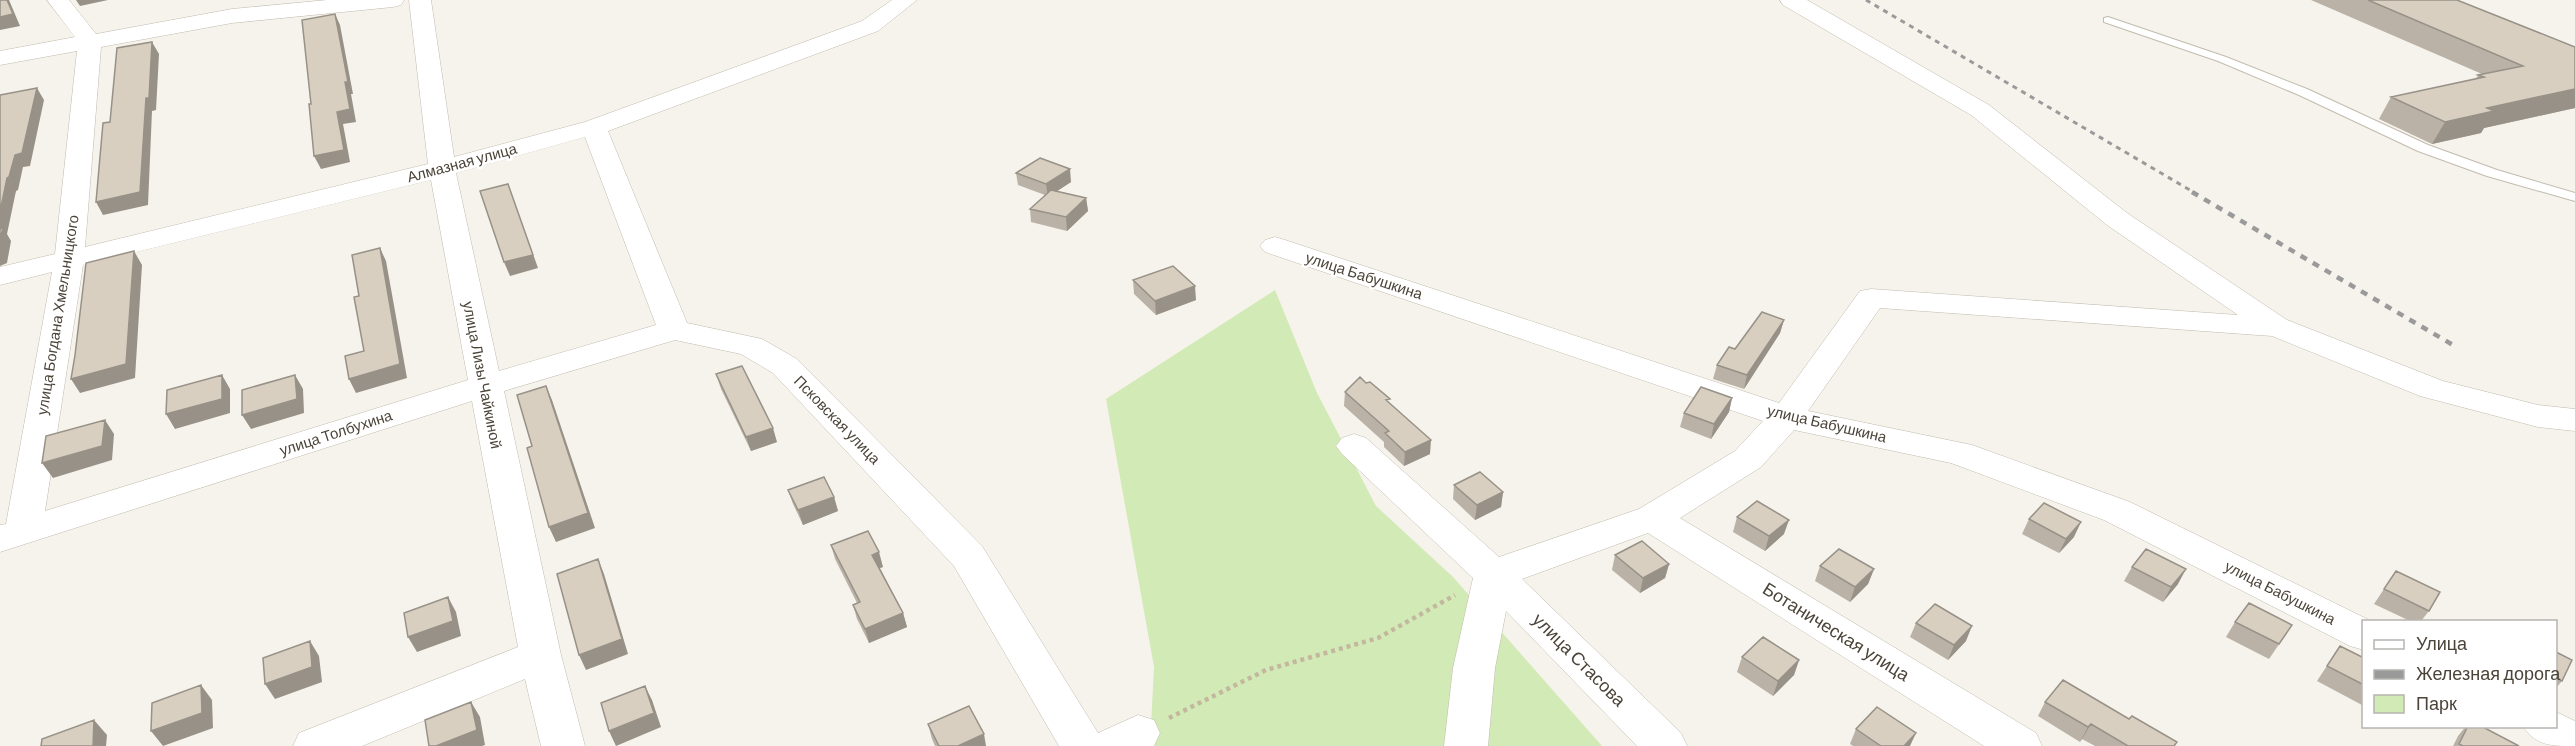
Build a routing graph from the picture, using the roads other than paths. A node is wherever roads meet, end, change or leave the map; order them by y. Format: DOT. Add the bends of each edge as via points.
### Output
graph roads {
  1 [pos="58,0"];
  2 [pos="393,0"];
  3 [pos="420,0"];
  4 [pos="906,0"];
  5 [pos="1791,0"];
  6 [pos="273,7"];
  7 [pos="2108,20"];
  8 [pos="90,41"];
  9 [pos="0,58"];
  10 [pos="594,127"];
  11 [pos="442,169"];
  12 [pos="2575,197"];
  13 [pos="1275,246"];
  14 [pos="69,258"];
  15 [pos="0,276"];
  16 [pos="2276,327"];
  17 [pos="674,330"];
  18 [pos="484,386"];
  19 [pos="1786,417"];
  20 [pos="2575,420"];
  21 [pos="1354,446"];
  22 [pos="1652,518"];
  23 [pos="11,535"];
  24 [pos="1493,574"];
  25 [pos="2362,634"];
  26 [pos="540,656"];
  27 [pos="2549,728"];
  28 [pos="2575,741"];
  29 [pos="315,746"];
  30 [pos="563,746"];
  31 [pos="1082,746"];
  32 [pos="1466,746"];
  33 [pos="1665,746"];
  34 [pos="2020,746"];
  1 -- 8 [label="street"];
  2 -- 6 [label="street"];
  3 -- 11 [label="street, улица Лизы Чайкиной"];
  4 -- 10 [label="street, Алмазная улица" via="870,26"];
  5 -- 16 [label="street" via="1980,110 2117,219"];
  6 -- 8 [label="street"];
  7 -- 12 [label="lane" via="2232,63 2423,148"];
  8 -- 9 [label="street"];
  8 -- 14 [label="street, улица Богдана Хмельницкого"];
  10 -- 11 [label="street, Алмазная улица"];
  10 -- 17 [label="street"];
  11 -- 14 [label="street, Алмазная улица"];
  11 -- 18 [label="street, улица Лизы Чайкиной"];
  13 -- 19 [label="street, улица Бабушкина"];
  14 -- 15 [label="street, Алмазная улица"];
  14 -- 23 [label="street, улица Богдана Хмельницкого"];
  16 -- 19 [label="street" via="1871,298"];
  16 -- 20 [label="street" via="2432,389 2538,416"];
  17 -- 18 [label="street, улица Толбухина"];
  17 -- 31 [label="street, Псковская улица" via="751,346 785,366 968,556"];
  18 -- 23 [label="street, улица Толбухина"];
  18 -- 26 [label="street, улица Лизы Чайкиной"];
  19 -- 22 [label="street" via="1748,459"];
  19 -- 25 [label="street, улица Бабушкина" via="1959,453 2117,511"];
  21 -- 24 [label="street, улица Стасова"];
  22 -- 24 [label="street"];
  22 -- 34 [label="street, Ботаническая улица"];
  24 -- 32 [label="street" via="1474,668"];
  24 -- 33 [label="street, улица Стасова"];
  26 -- 29 [label="street"];
  26 -- 30 [label="street, улица Лизы Чайкиной"];
  27 -- 28 [label="street"];
}
